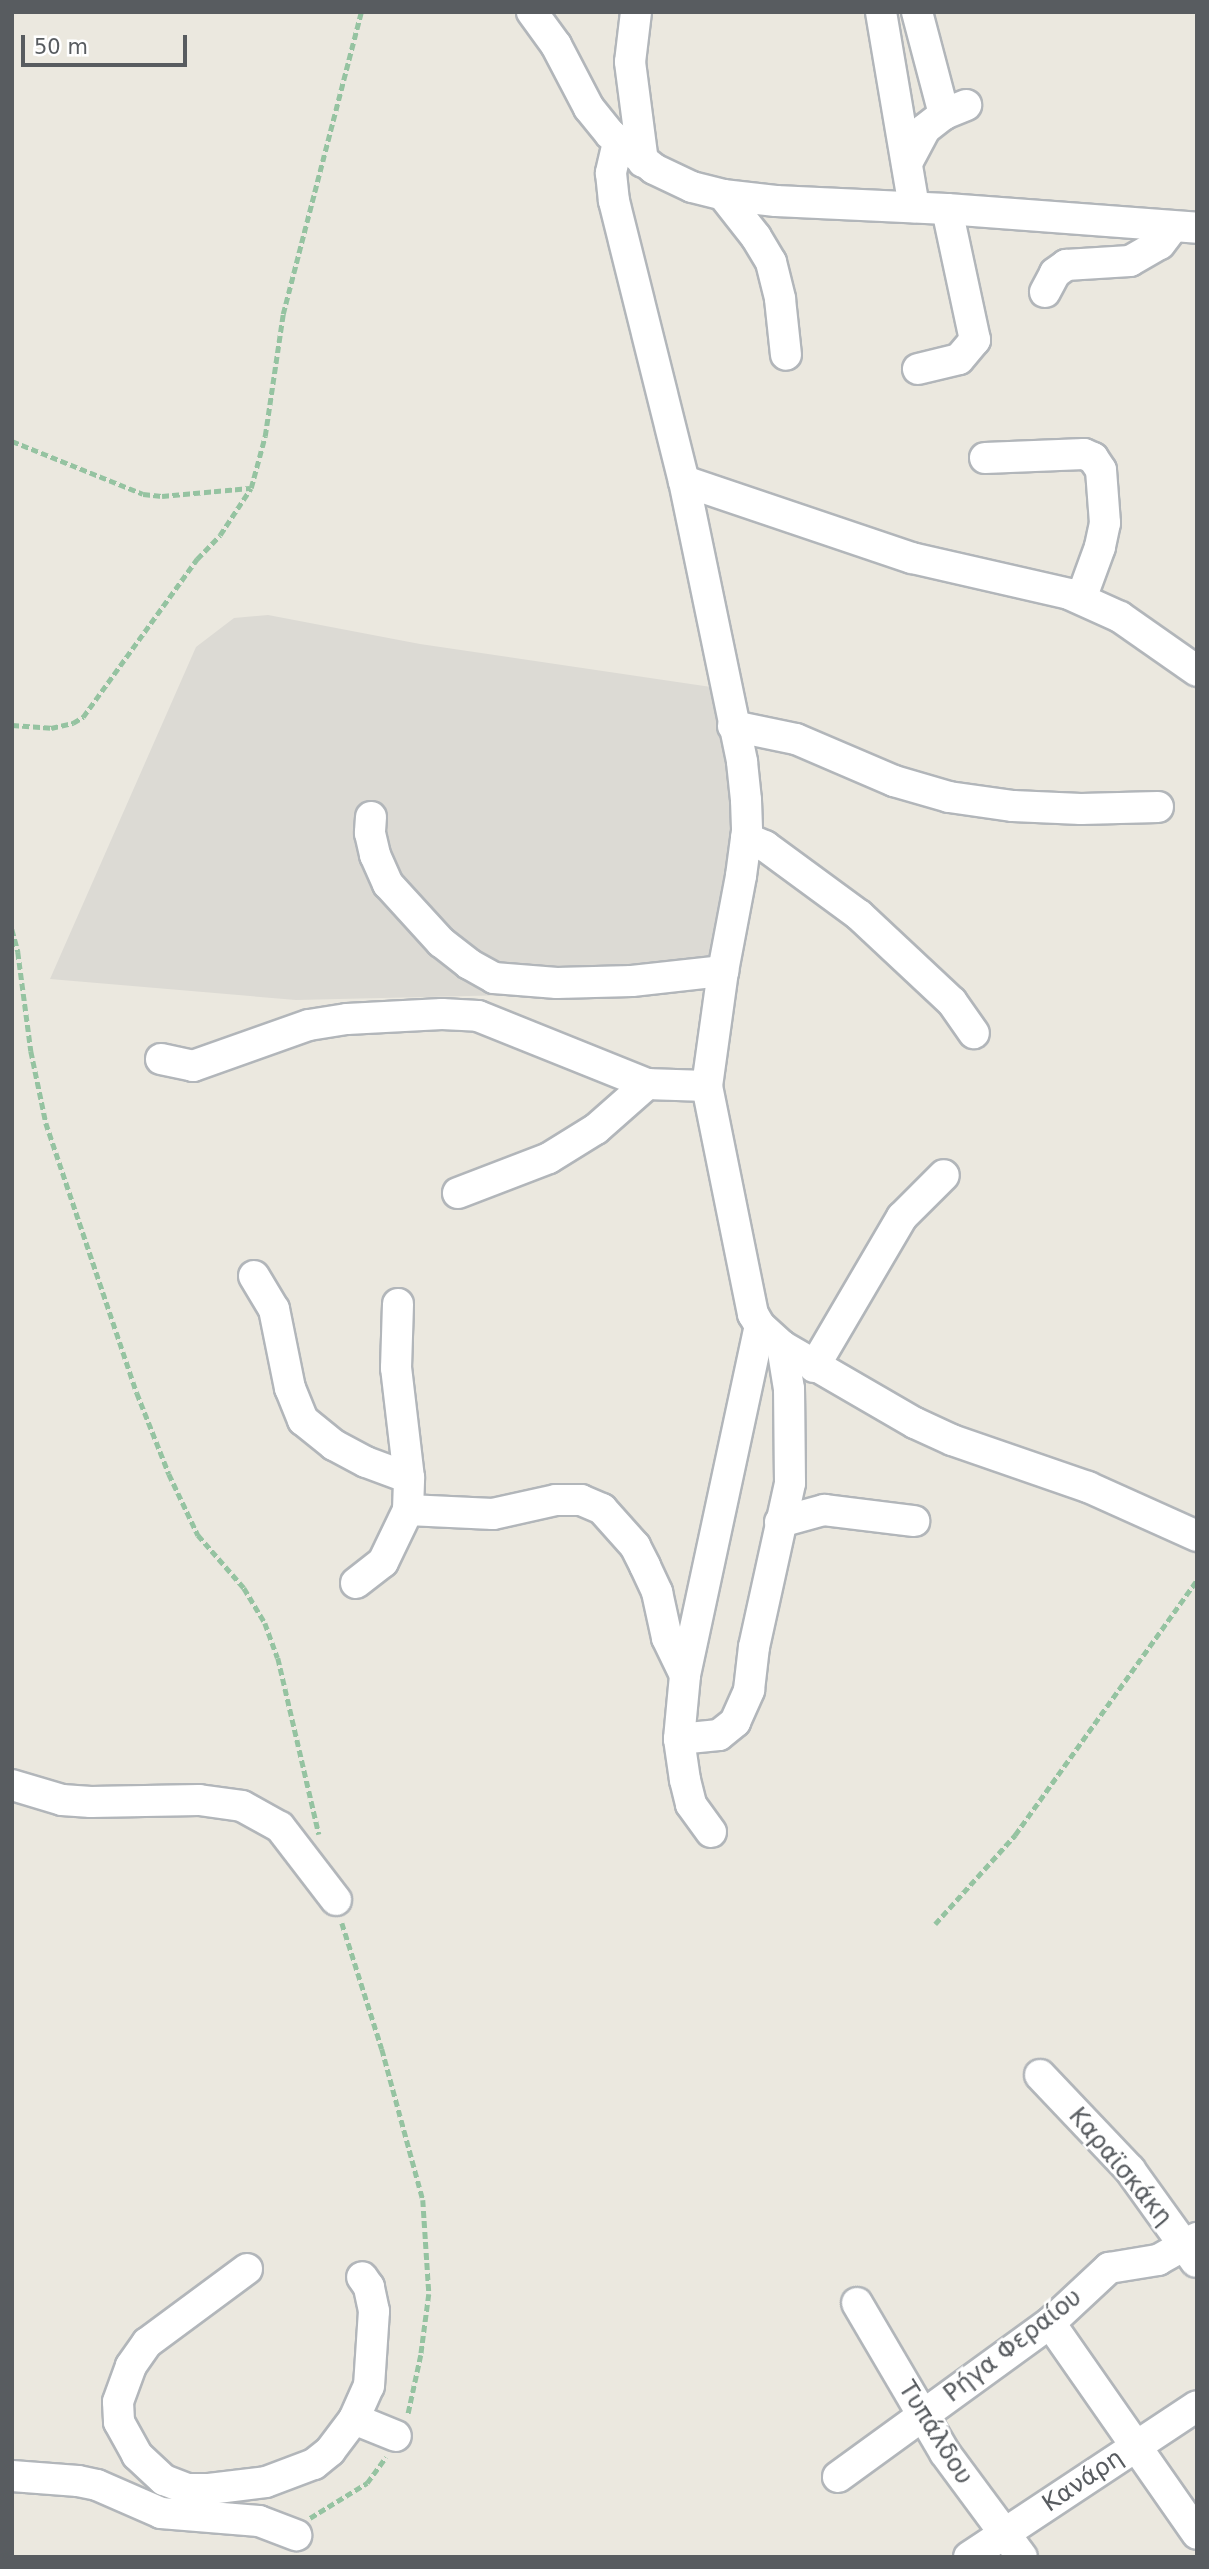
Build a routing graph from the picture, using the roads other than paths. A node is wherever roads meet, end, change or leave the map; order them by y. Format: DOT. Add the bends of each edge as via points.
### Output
graph roads {
  1 [pos="532,12"];
  2 [pos="636,12"];
  3 [pos="881,12"];
  4 [pos="917,12"];
  5 [pos="618,142"];
  6 [pos="643,162"];
  7 [pos="907,163"];
  8 [pos="723,195"];
  9 [pos="914,207"];
  10 [pos="947,209"];
  11 [pos="1189,229"];
  12 [pos="1045,292"];
  13 [pos="786,355"];
  14 [pos="918,369"];
  15 [pos="985,458"];
  16 [pos="684,481"];
  17 [pos="1081,599"];
  18 [pos="1197,671"];
  19 [pos="733,726"];
  20 [pos="1158,807"];
  21 [pos="371,817"];
  22 [pos="746,838"];
  23 [pos="723,971"];
  24 [pos="556,983"];
  25 [pos="478,1016"];
  26 [pos="974,1033"];
  27 [pos="161,1059"];
  28 [pos="647,1084"];
  29 [pos="707,1086"];
  30 [pos="944,1175"];
  31 [pos="458,1193"];
  32 [pos="254,1276"];
  33 [pos="398,1304"];
  34 [pos="760,1326"];
  35 [pos="782,1346"];
  36 [pos="814,1367"];
  37 [pos="409,1478"];
  38 [pos="408,1510"];
  39 [pos="914,1521"];
  40 [pos="780,1522"];
  41 [pos="1197,1536"];
  42 [pos="356,1583"];
  43 [pos="685,1675"];
  44 [pos="679,1739"];
  45 [pos="12,1785"];
  46 [pos="711,1832"];
  47 [pos="336,1900"];
  48 [pos="1040,2074"];
  49 [pos="1193,2249"];
  50 [pos="247,2269"];
  51 [pos="362,2277"];
  52 [pos="857,2303"];
  53 [pos="1050,2323"];
  54 [pos="1197,2406"];
  55 [pos="922,2416"];
  56 [pos="354,2419"];
  57 [pos="396,2436"];
  58 [pos="1134,2446"];
  59 [pos="12,2476"];
  60 [pos="838,2477"];
  61 [pos="1197,2534"];
  62 [pos="296,2535"];
  63 [pos="1013,2546"];
  64 [pos="969,2557"];
  1 -- 5 [label="street" via="589,108"];
  2 -- 6 [label="street" via="630,62"];
  3 -- 7 [label="street"];
  4 -- 7 [label="street" via="955,109 925,129"];
  5 -- 6 [label="street"];
  5 -- 16 [label="street" via="611,173 614,201"];
  6 -- 8 [label="street" via="680,183"];
  7 -- 9 [label="street"];
  8 -- 9 [label="street"];
  8 -- 13 [label="street" via="771,262"];
  9 -- 10 [label="street"];
  10 -- 11 [label="street"];
  10 -- 14 [label="street" via="975,340 959,359"];
  11 -- 12 [label="street" via="1130,261 1066,265 1055,273"];
  15 -- 17 [label="street" via="1084,454 1093,458 1101,471 1105,523"];
  16 -- 17 [label="street" via="912,558"];
  16 -- 19 [label="street"];
  17 -- 18 [label="street" via="1120,617"];
  19 -- 20 [label="street" via="796,739 894,781 949,797 1013,806"];
  19 -- 22 [label="street" via="746,800"];
  21 -- 24 [label="street" via="375,855 388,884 441,942 494,978"];
  22 -- 23 [label="street"];
  22 -- 26 [label="street" via="765,846 859,915 952,1002"];
  23 -- 24 [label="street"];
  23 -- 29 [label="street"];
  24 -- 25 [label="street"];
  25 -- 27 [label="street" via="347,1019 309,1025 193,1066"];
  25 -- 28 [label="street"];
  28 -- 29 [label="street"];
  28 -- 31 [label="street" via="596,1129 549,1158"];
  29 -- 34 [label="street" via="749,1296"];
  30 -- 36 [label="street" via="902,1217"];
  32 -- 37 [label="street" via="274,1309 290,1388 303,1420 334,1445"];
  33 -- 37 [label="street" via="396,1368"];
  34 -- 35 [label="street"];
  34 -- 43 [label="street"];
  35 -- 36 [label="street"];
  35 -- 40 [label="street" via="792,1443 790,1483"];
  36 -- 41 [label="street" via="952,1440 1088,1487"];
  37 -- 38 [label="street"];
  38 -- 42 [label="street" via="383,1562"];
  38 -- 43 [label="street" via="493,1514 555,1500 581,1500 602,1508 635,1546 645,1566 657,1592 667,1638"];
  39 -- 40 [label="street" via="824,1510"];
  40 -- 44 [label="street" via="749,1690 735,1722 719,1735"];
  43 -- 44 [label="street"];
  44 -- 46 [label="street" via="691,1804"];
  45 -- 47 [label="street" via="62,1800 199,1800 242,1807 279,1827"];
  48 -- 49 [label="street, Καραϊσκάκη" via="1130,2170"];
  49 -- 53 [label="street, Ρήγα Φεραίου" via="1144,2264 1112,2266"];
  50 -- 56 [label="street" via="147,2343 131,2366 117,2410 129,2444 164,2480 209,2489 265,2482 314,2464"];
  51 -- 56 [label="street" via="374,2311 374,2345 369,2386"];
  52 -- 55 [label="street, Τυπάλδου"];
  53 -- 55 [label="street, Ρήγα Φεραίου"];
  53 -- 58 [label="street"];
  54 -- 58 [label="street, Κανάρη"];
  55 -- 60 [label="street, Ρήγα Φεραίου"];
  55 -- 63 [label="street, Τυπάλδου"];
  56 -- 57 [label="street"];
  58 -- 61 [label="street"];
  58 -- 63 [label="street, Κανάρη"];
  59 -- 62 [label="street" via="78,2481 161,2513 259,2521"];
  63 -- 64 [label="street, Κανάρη"];
}
